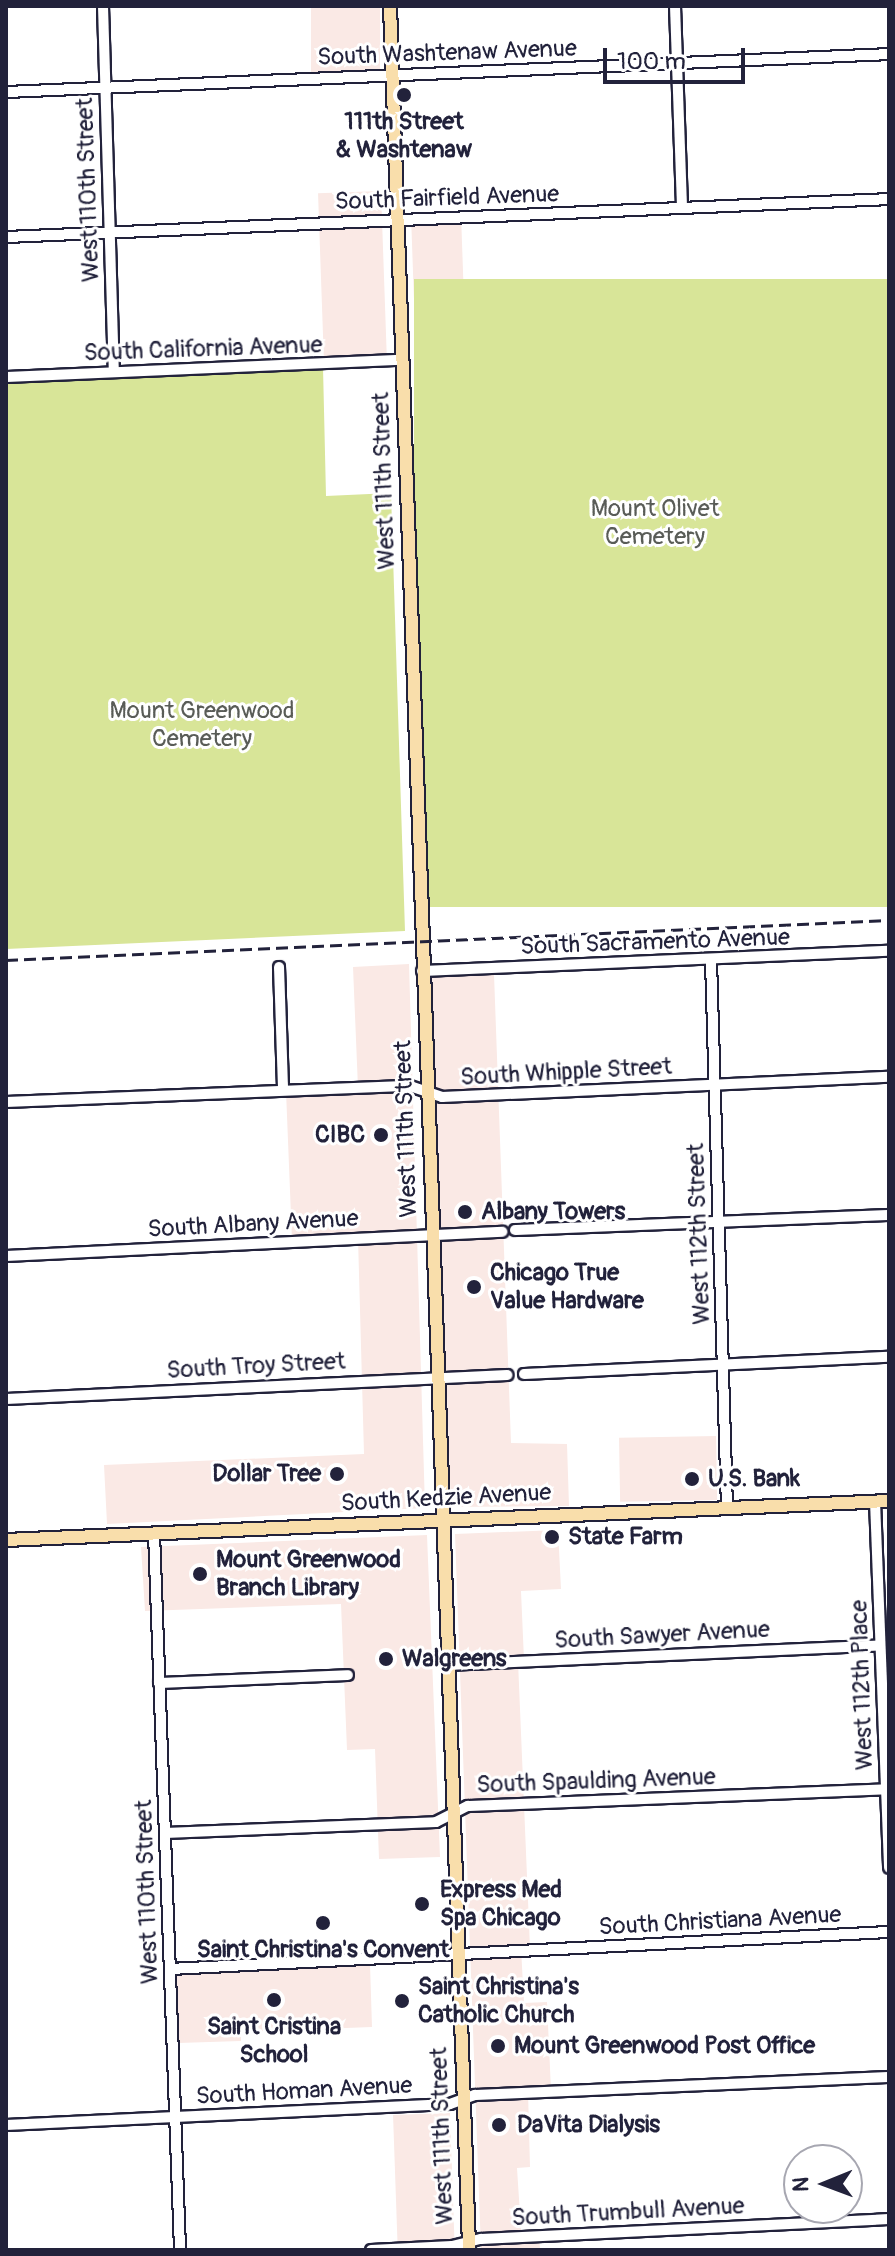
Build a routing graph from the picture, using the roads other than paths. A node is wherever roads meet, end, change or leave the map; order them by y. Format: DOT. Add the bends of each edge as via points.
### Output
graph roads {
  1 [pos="103,6"];
  2 [pos="390,6"];
  3 [pos="675,6"];
  4 [pos="889,54"];
  5 [pos="677,63"];
  6 [pos="392,75"];
  7 [pos="105,87"];
  8 [pos="6,92"];
  9 [pos="889,199"];
  10 [pos="682,208"];
  11 [pos="397,221"];
  12 [pos="110,233"];
  13 [pos="6,237"];
  14 [pos="402,360"];
  15 [pos="114,372"];
  16 [pos="6,377"];
  17 [pos="889,951"];
  18 [pos="711,960"];
  19 [pos="279,967"];
  20 [pos="422,971"];
  21 [pos="889,1077"];
  22 [pos="714,1085"];
  23 [pos="283,1090"];
  24 [pos="427,1092"];
  25 [pos="6,1102"];
  26 [pos="889,1215"];
  27 [pos="719,1222"];
  28 [pos="515,1230"];
  29 [pos="502,1232"];
  30 [pos="432,1235"];
  31 [pos="6,1256"];
  32 [pos="889,1357"];
  33 [pos="723,1365"];
  34 [pos="524,1374"];
  35 [pos="507,1375"];
  36 [pos="436,1378"];
  37 [pos="6,1399"];
  38 [pos="875,1501"];
  39 [pos="889,1501"];
  40 [pos="727,1508"];
  41 [pos="441,1520"];
  42 [pos="154,1533"];
  43 [pos="6,1540"];
  44 [pos="880,1645"];
  45 [pos="447,1665"];
  46 [pos="348,1675"];
  47 [pos="159,1683"];
  48 [pos="888,1789"];
  49 [pos="452,1812"];
  50 [pos="165,1833"];
  51 [pos="889,1868"];
  52 [pos="889,1932"];
  53 [pos="457,1955"];
  54 [pos="170,1969"];
  55 [pos="889,2077"];
  56 [pos="463,2099"];
  57 [pos="176,2117"];
  58 [pos="6,2125"];
  59 [pos="889,2219"];
  60 [pos="468,2246"];
  61 [pos="180,2250"];
  62 [pos="371,2250"];
  1 -- 7 [label="street, West 110th Street"];
  2 -- 6 [label="main road, West 111th Street"];
  3 -- 5 [label="street"];
  4 -- 5 [label="street, South Washtenaw Avenue"];
  5 -- 6 [label="street, South Washtenaw Avenue"];
  5 -- 10 [label="street"];
  6 -- 7 [label="street, South Washtenaw Avenue"];
  6 -- 11 [label="main road, West 111th Street"];
  7 -- 8 [label="street, South Washtenaw Avenue"];
  7 -- 12 [label="street, West 110th Street"];
  9 -- 10 [label="street, South Fairfield Avenue"];
  10 -- 11 [label="street, South Fairfield Avenue"];
  11 -- 12 [label="street, South Fairfield Avenue"];
  11 -- 14 [label="main road, West 111th Street"];
  12 -- 13 [label="street, South Fairfield Avenue"];
  12 -- 15 [label="street, West 110th Street"];
  14 -- 15 [label="street, South California Avenue"];
  14 -- 20 [label="main road, West 111th Street"];
  15 -- 16 [label="street, South California Avenue"];
  17 -- 18 [label="street, South Sacramento Avenue"];
  18 -- 20 [label="street, South Sacramento Avenue"];
  18 -- 22 [label="street, West 112th Street"];
  19 -- 23 [label="street"];
  20 -- 24 [label="main road, West 111th Street"];
  21 -- 22 [label="street, South Whipple Street"];
  22 -- 24 [label="street, South Whipple Street" via="442,1097"];
  22 -- 27 [label="street, West 112th Street"];
  23 -- 24 [label="street, South Whipple Street" via="410,1086"];
  23 -- 25 [label="street, South Whipple Street"];
  24 -- 30 [label="main road, West 111th Street"];
  26 -- 27 [label="street"];
  27 -- 28 [label="street"];
  27 -- 33 [label="street, West 112th Street"];
  29 -- 30 [label="street, South Albany Avenue"];
  30 -- 31 [label="street, South Albany Avenue"];
  30 -- 36 [label="main road, West 111th Street"];
  32 -- 33 [label="street"];
  33 -- 34 [label="street"];
  33 -- 40 [label="street, West 112th Street"];
  35 -- 36 [label="street, South Troy Street"];
  36 -- 37 [label="street, South Troy Street"];
  36 -- 41 [label="main road, West 111th Street"];
  38 -- 39 [label="main road, South Kedzie Avenue"];
  38 -- 40 [label="main road, South Kedzie Avenue"];
  38 -- 44 [label="street, West 112th Place"];
  40 -- 41 [label="main road, South Kedzie Avenue"];
  41 -- 42 [label="main road, South Kedzie Avenue"];
  41 -- 45 [label="main road, West 111th Street"];
  42 -- 43 [label="main road, South Kedzie Avenue"];
  42 -- 47 [label="street, West 110th Street"];
  44 -- 45 [label="street, South Sawyer Avenue"];
  44 -- 48 [label="street, West 112th Place"];
  45 -- 49 [label="main road, West 111th Street"];
  46 -- 47 [label="street"];
  47 -- 50 [label="street, West 110th Street"];
  48 -- 49 [label="street, South Spaulding Avenue" via="468,1806"];
  48 -- 51 [label="street, West 112th Place"];
  49 -- 50 [label="street, South Spaulding Avenue" via="436,1822"];
  49 -- 53 [label="main road, West 111th Street"];
  50 -- 54 [label="street, West 110th Street"];
  52 -- 53 [label="street, South Christiana Avenue"];
  53 -- 54 [label="street, South Christiana Avenue"];
  53 -- 56 [label="main road, West 111th Street"];
  54 -- 57 [label="street, West 110th Street"];
  55 -- 56 [label="street, South Homan Avenue"];
  56 -- 57 [label="street, South Homan Avenue" via="436,2105"];
  56 -- 60 [label="main road, West 111th Street"];
  57 -- 58 [label="street, South Homan Avenue"];
  57 -- 61 [label="street, West 110th Street"];
  59 -- 60 [label="street, South Trumbull Avenue"];
  60 -- 62 [label="street, South Trumbull Avenue"];
}
